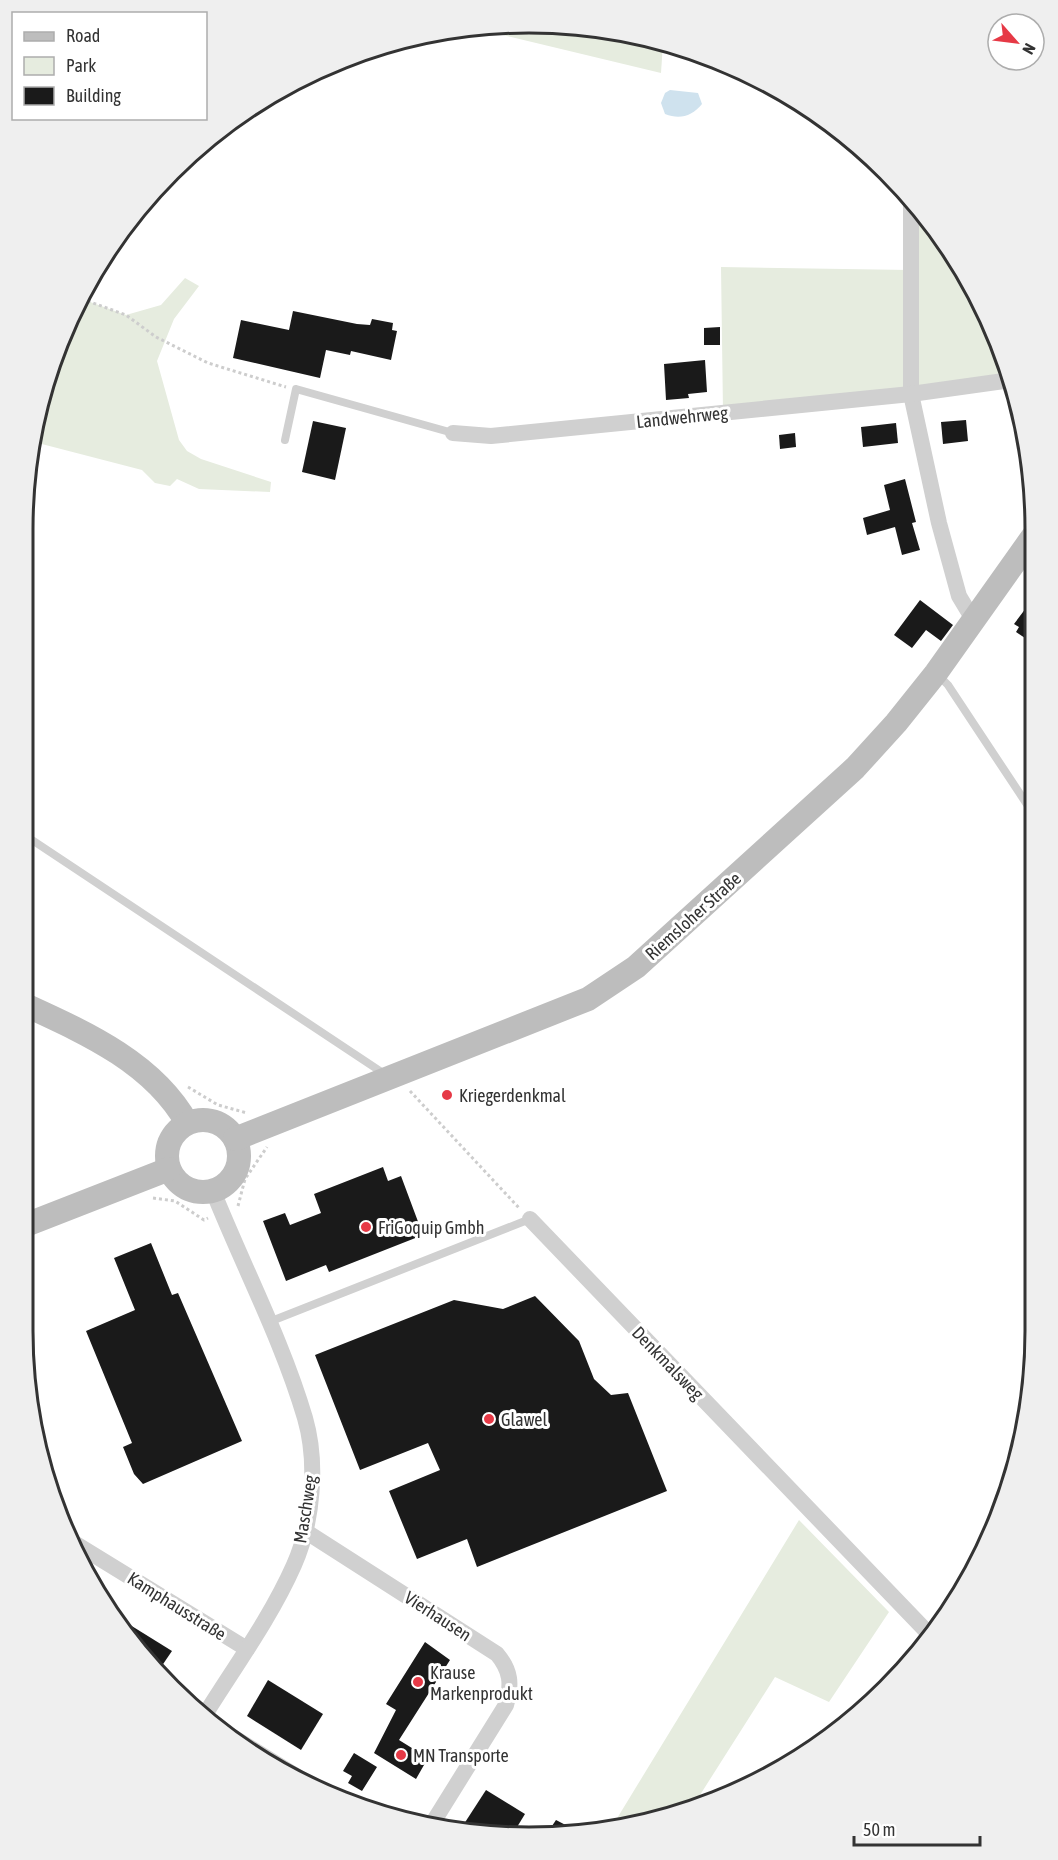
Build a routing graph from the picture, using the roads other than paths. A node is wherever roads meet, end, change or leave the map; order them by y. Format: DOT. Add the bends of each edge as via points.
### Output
graph roads {
  1 [pos="911,213"];
  2 [pos="1002,381"];
  3 [pos="911,394"];
  4 [pos="453,434"];
  5 [pos="285,440"];
  6 [pos="1025,548"];
  7 [pos="974,621"];
  8 [pos="936,673"];
  9 [pos="1025,802"];
  10 [pos="33,841"];
  11 [pos="33,1008"];
  12 [pos="400,1084"];
  13 [pos="187,1123"];
  14 [pos="235,1139"];
  15 [pos="169,1169"];
  16 [pos="213,1191"];
  17 [pos="530,1219"];
  18 [pos="33,1222"];
  19 [pos="269,1322"];
  20 [pos="305,1531"];
  21 [pos="83,1548"];
  22 [pos="925,1630"];
  23 [pos="247,1649"];
  24 [pos="208,1709"];
  25 [pos="436,1818"];
  1 -- 3 [label="street"];
  2 -- 3 [label="street, Landwehrweg"];
  3 -- 4 [label="street, Landwehrweg" via="491,436"];
  3 -- 7 [label="street" via="959,596"];
  4 -- 5 [label="lane" via="296,389"];
  6 -- 7 [label="main road, Riemsloher Straße"];
  7 -- 8 [label="main road, Riemsloher Straße"];
  8 -- 9 [label="lane"];
  8 -- 12 [label="main road, Riemsloher Straße" via="855,768 636,967 588,999"];
  10 -- 12 [label="lane"];
  11 -- 13 [label="main road" via="120,1053 179,1109"];
  12 -- 14 [label="main road, Riemsloher Straße"];
  13 -- 14 [label="main road" via="209,1120"];
  13 -- 15 [label="main road" via="178,1129 167,1148"];
  14 -- 16 [label="main road" via="236,1170"];
  15 -- 16 [label="main road" via="182,1186"];
  15 -- 18 [label="main road"];
  16 -- 19 [label="street, Maschweg"];
  17 -- 19 [label="lane"];
  17 -- 22 [label="street, Denkmalsweg"];
  19 -- 20 [label="street, Maschweg" via="305,1419 312,1474"];
  20 -- 23 [label="street, Maschweg" via="287,1580"];
  20 -- 25 [label="street, Vierhausen" via="497,1654 507,1667 512,1685 506,1705"];
  21 -- 23 [label="street, Kamphausstraße"];
  23 -- 24 [label="street, Maschweg"];
}
